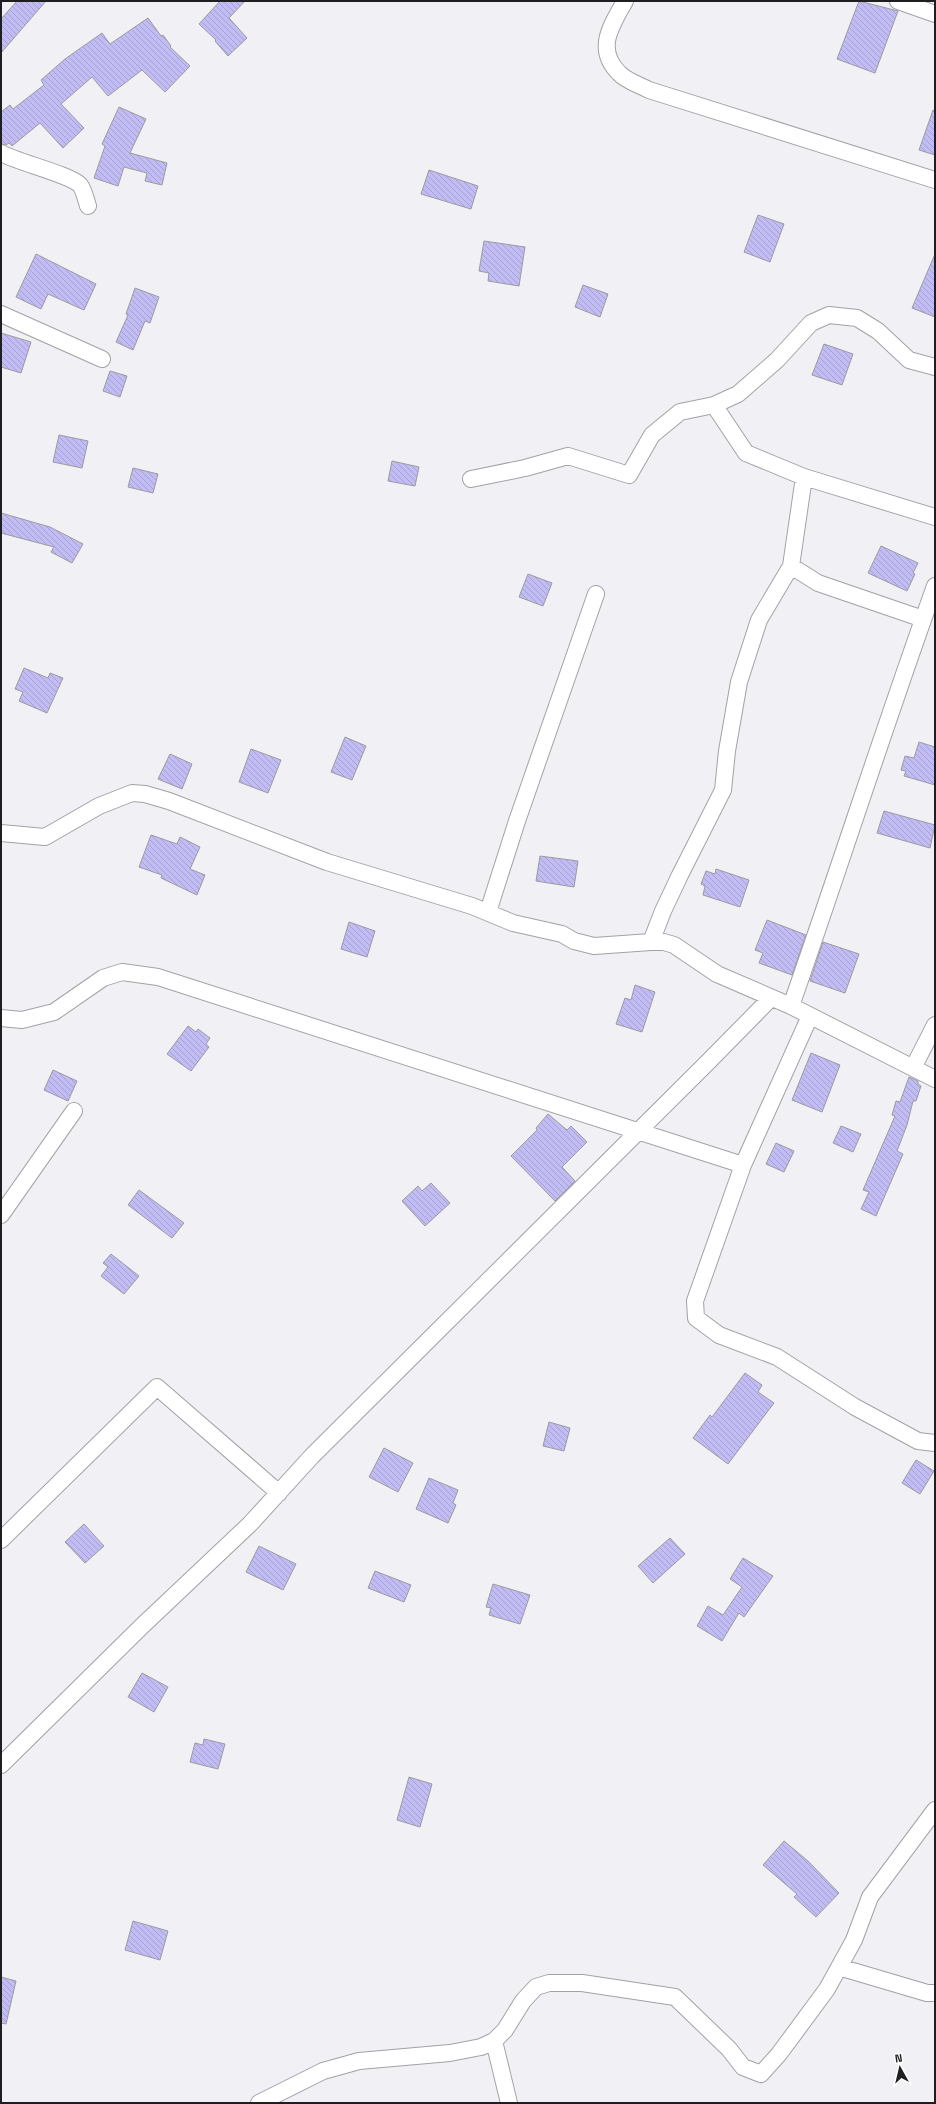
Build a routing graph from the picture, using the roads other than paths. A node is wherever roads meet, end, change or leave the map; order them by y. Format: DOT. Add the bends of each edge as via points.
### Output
graph roads {
  1 [pos="625,1"];
  2 [pos="898,1"];
  3 [pos="935,14"];
  4 [pos="1,153"];
  5 [pos="935,180"];
  6 [pos="88,206"];
  7 [pos="1,314"];
  8 [pos="102,359"];
  9 [pos="935,367"];
  10 [pos="714,405"];
  11 [pos="804,477"];
  12 [pos="471,479"];
  13 [pos="935,517"];
  14 [pos="791,566"];
  15 [pos="935,586"];
  16 [pos="596,594"];
  17 [pos="923,619"];
  18 [pos="1,833"];
  19 [pos="488,912"];
  20 [pos="651,942"];
  21 [pos="771,998"];
  22 [pos="791,1006"];
  23 [pos="810,1016"];
  24 [pos="1,1018"];
  25 [pos="935,1025"];
  26 [pos="913,1068"];
  27 [pos="935,1079"];
  28 [pos="74,1111"];
  29 [pos="637,1132"];
  30 [pos="743,1166"];
  31 [pos="1,1215"];
  32 [pos="935,1443"];
  33 [pos="279,1493"];
  34 [pos="1,1540"];
  35 [pos="1,1765"];
  36 [pos="935,1810"];
  37 [pos="839,1968"];
  38 [pos="935,1993"];
  39 [pos="494,2041"];
  40 [pos="259,2103"];
  41 [pos="508,2103"];
  1 -- 5 [label="street" via="606,43 607,56 620,74 649,90"];
  2 -- 3 [label="street"];
  4 -- 6 [label="street" via="80,185"];
  7 -- 8 [label="street"];
  9 -- 10 [label="street" via="909,360 878,332 857,318 829,315 810,323 777,360 738,394"];
  10 -- 11 [label="street" via="746,453"];
  10 -- 12 [label="street" via="680,412 652,435 629,475 568,456"];
  11 -- 13 [label="street"];
  11 -- 14 [label="street"];
  14 -- 17 [label="street" via="818,583"];
  14 -- 20 [label="street" via="758,620 739,682 723,790 677,881"];
  15 -- 17 [label="street"];
  16 -- 19 [label="street" via="516,821"];
  17 -- 22 [label="street"];
  18 -- 19 [label="street" via="45,838 113,800 132,793 145,794 327,862"];
  19 -- 20 [label="street" via="513,923 562,934 574,941 594,946"];
  20 -- 21 [label="street" via="674,945 717,974"];
  21 -- 22 [label="street"];
  21 -- 29 [label="street"];
  22 -- 23 [label="street"];
  23 -- 26 [label="street"];
  23 -- 30 [label="street"];
  24 -- 29 [label="street" via="22,1020 54,1012 103,978 122,972 158,977"];
  25 -- 26 [label="street"];
  26 -- 27 [label="street"];
  28 -- 31 [label="street"];
  29 -- 30 [label="street"];
  29 -- 33 [label="street" via="414,1353"];
  30 -- 32 [label="street" via="695,1301 696,1318 719,1335 777,1357 855,1407 918,1441"];
  33 -- 34 [label="street" via="157,1387"];
  33 -- 35 [label="street"];
  36 -- 37 [label="street" via="870,1897 854,1940"];
  37 -- 38 [label="street" via="927,1993"];
  37 -- 39 [label="street" via="780,2054 761,2074 743,2066 675,1997 582,1983 549,1983 536,1987"];
  39 -- 40 [label="street" via="481,2047 450,2053 359,2061 323,2071"];
  39 -- 41 [label="street"];
}
